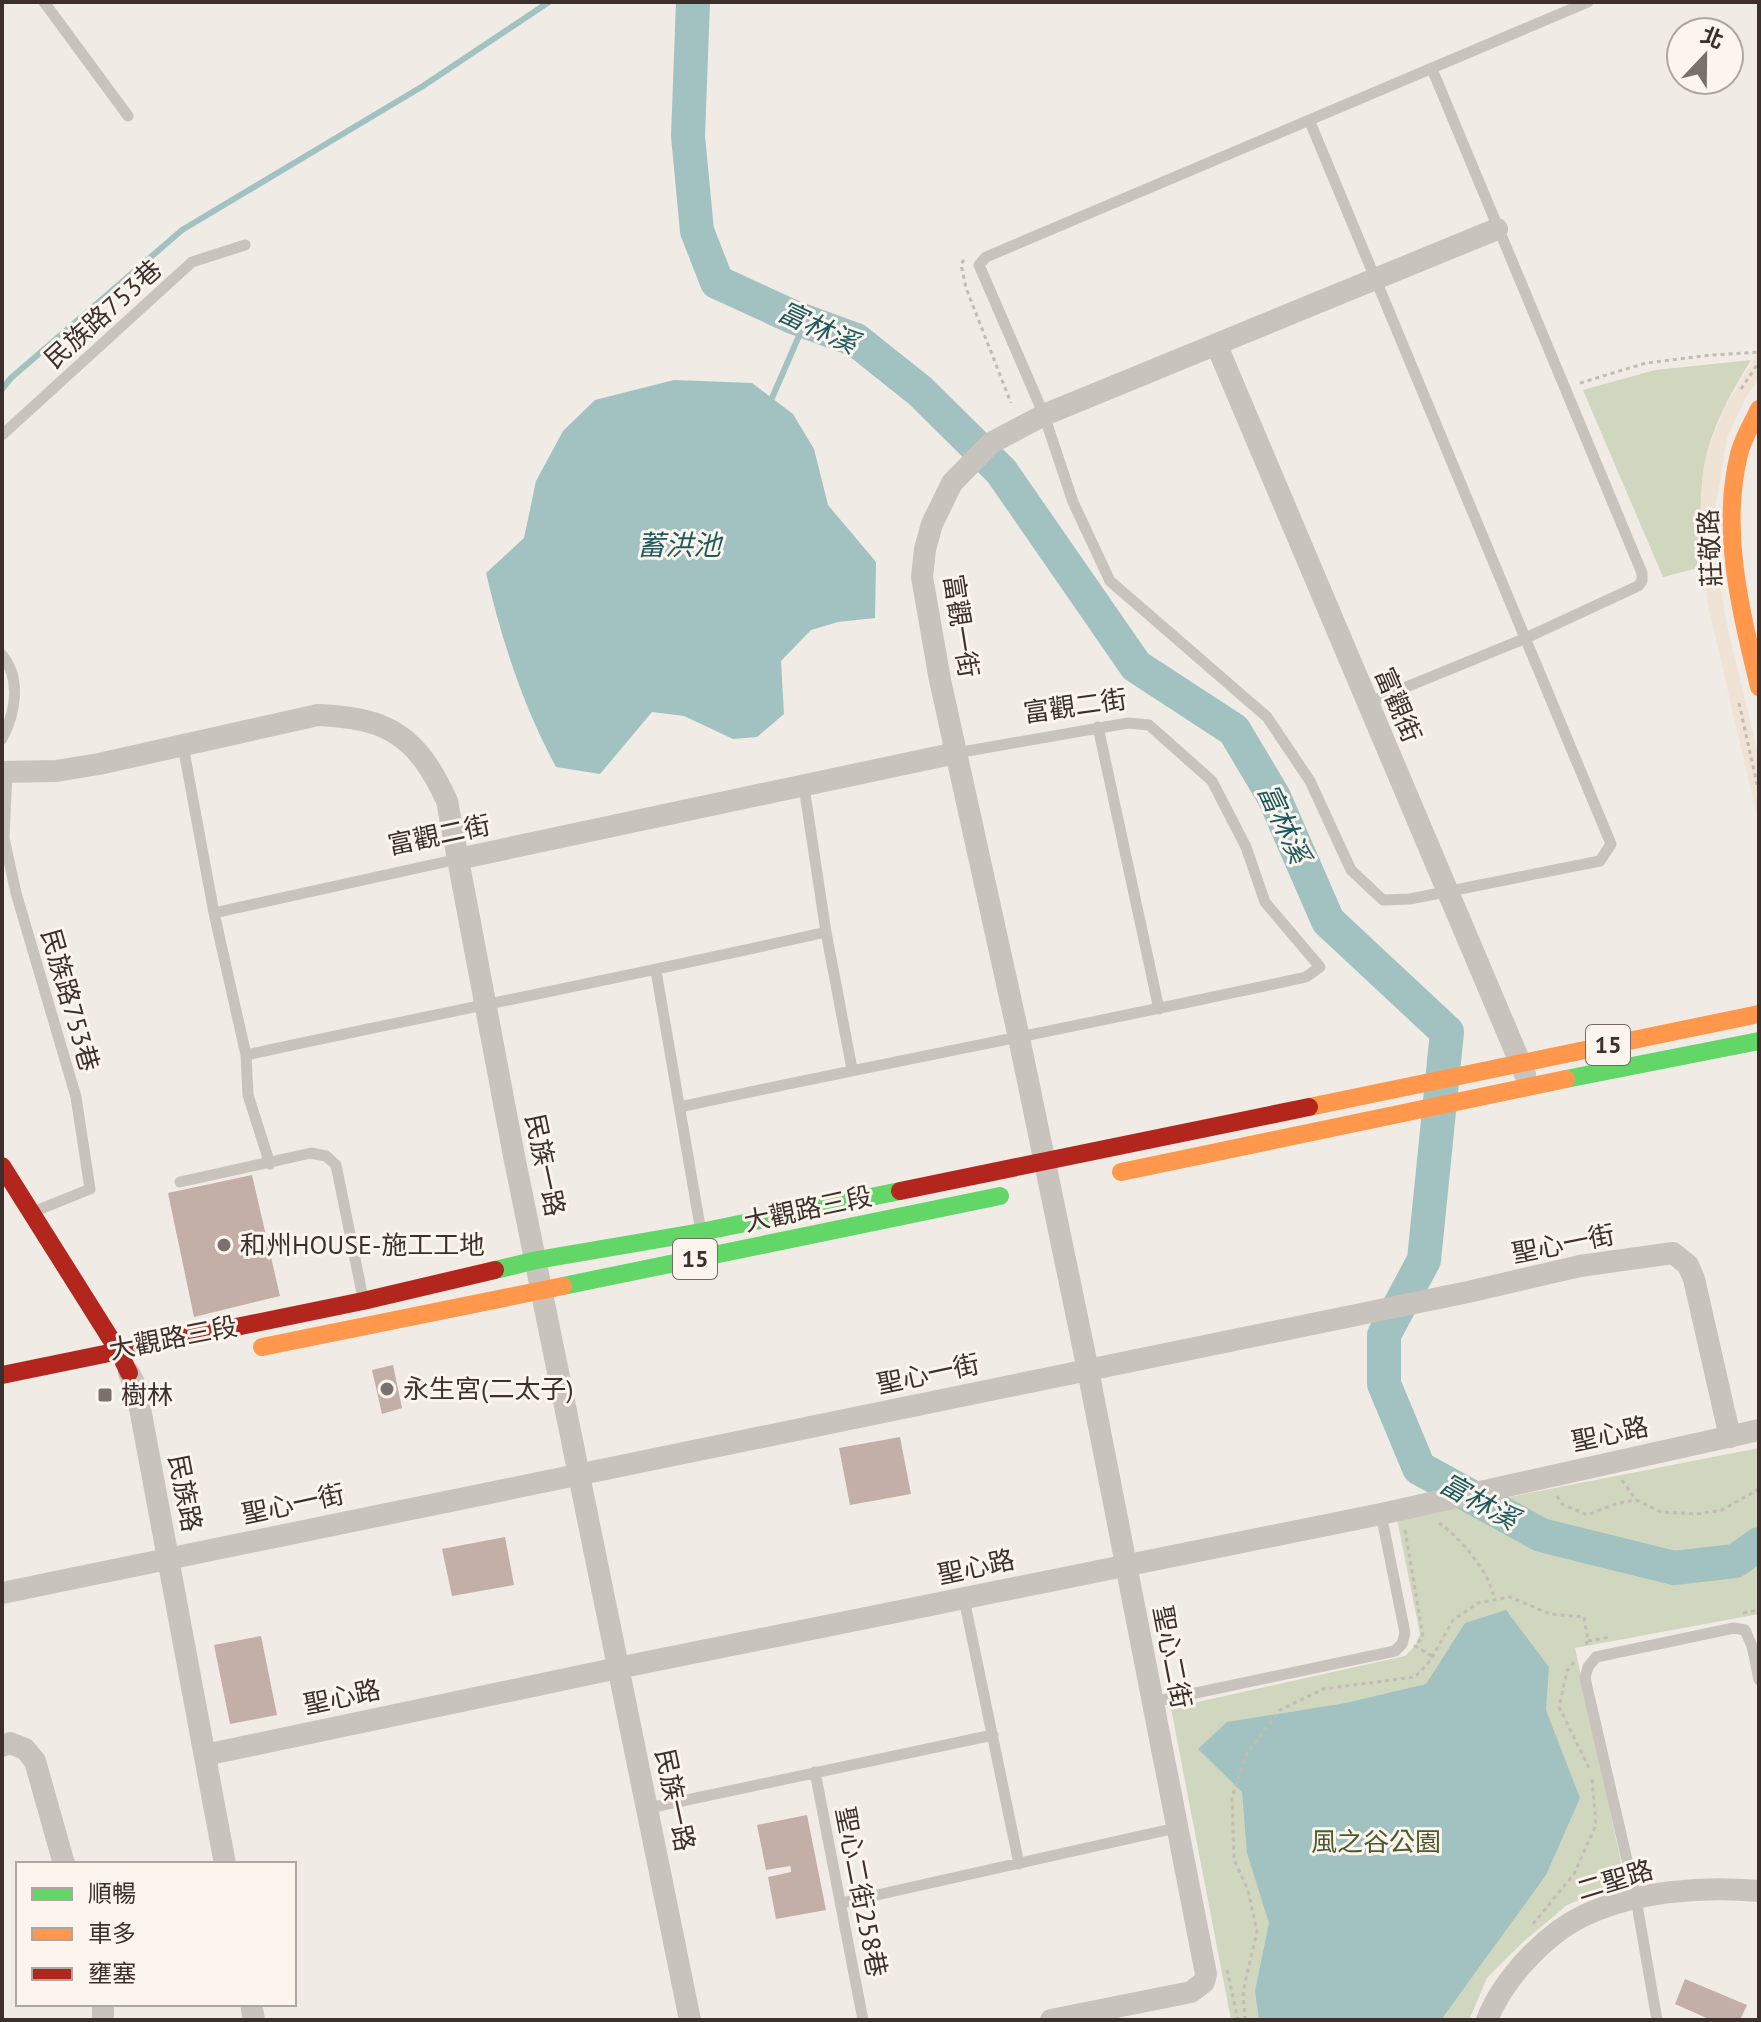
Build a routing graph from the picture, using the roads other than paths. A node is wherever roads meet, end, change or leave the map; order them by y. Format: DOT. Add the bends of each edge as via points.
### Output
graph roads {
  1 [pos="44,2"];
  2 [pos="1588,2"];
  3 [pos="1432,69"];
  4 [pos="128,116"];
  5 [pos="1310,122"];
  6 [pos="1497,229"];
  7 [pos="245,245"];
  8 [pos="1375,278"];
  9 [pos="1217,346"];
  10 [pos="1759,409"];
  11 [pos="1044,415"];
  12 [pos="2,435"];
  13 [pos="1526,638"];
  14 [pos="2,655"];
  15 [pos="1759,687"];
  16 [pos="1367,703"];
  17 [pos="1098,727"];
  18 [pos="2,739"];
  19 [pos="183,746"];
  20 [pos="956,753"];
  21 [pos="4,770"];
  22 [pos="804,787"];
  23 [pos="458,859"];
  24 [pos="1448,892"];
  25 [pos="214,913"];
  26 [pos="826,932"];
  27 [pos="656,971"];
  28 [pos="485,1003"];
  29 [pos="1159,1009"];
  30 [pos="1759,1014"];
  31 [pos="1019,1038"];
  32 [pos="1759,1041"];
  33 [pos="246,1055"];
  34 [pos="1521,1062"];
  35 [pos="852,1069"];
  36 [pos="1528,1086"];
  37 [pos="680,1107"];
  38 [pos="1044,1162"];
  39 [pos="270,1164"];
  40 [pos="2,1166"];
  41 [pos="1097,1177"];
  42 [pos="180,1182"];
  43 [pos="1043,1188"];
  44 [pos="32,1212"];
  45 [pos="701,1232"];
  46 [pos="537,1260"];
  47 [pos="543,1290"];
  48 [pos="363,1301"];
  49 [pos="367,1326"];
  50 [pos="248,1350"];
  51 [pos="119,1352"];
  52 [pos="1088,1370"];
  53 [pos="129,1373"];
  54 [pos="2,1375"];
  55 [pos="1759,1430"];
  56 [pos="1730,1437"];
  57 [pos="579,1475"];
  58 [pos="1381,1514"];
  59 [pos="169,1558"];
  60 [pos="1125,1565"];
  61 [pos="2,1593"];
  62 [pos="964,1599"];
  63 [pos="618,1668"];
  64 [pos="1759,1680"];
  65 [pos="1153,1702"];
  66 [pos="993,1735"];
  67 [pos="2,1746"];
  68 [pos="205,1755"];
  69 [pos="815,1772"];
  70 [pos="649,1808"];
  71 [pos="1176,1828"];
  72 [pos="63,1862"];
  73 [pos="225,1862"];
  74 [pos="1019,1864"];
  75 [pos="1759,1891"];
  76 [pos="1636,1899"];
  77 [pos="841,1903"];
  78 [pos="690,2020"];
  79 [pos="863,2020"];
  80 [pos="1051,2020"];
  81 [pos="1487,2020"];
  82 [pos="1657,2020"];
  1 -- 4 [label="lane"];
  2 -- 3 [label="lane"];
  3 -- 5 [label="lane"];
  3 -- 6 [label="lane"];
  5 -- 8 [label="lane"];
  5 -- 11 [label="lane" via="986,257 979,265"];
  6 -- 8 [label="street, 富觀一街"];
  6 -- 13 [label="lane" via="1642,573 1638,586"];
  7 -- 12 [label="lane, 民族路753巷" via="192,262"];
  8 -- 9 [label="street, 富觀一街"];
  8 -- 13 [label="lane"];
  9 -- 11 [label="street, 富觀一街"];
  9 -- 16 [label="street, 富觀街"];
  10 -- 15 [label="main road, 莊敬路" via="1739,453 1732,544 1736,590"];
  11 -- 20 [label="street, 富觀一街" via="991,443 952,483 925,549 922,577"];
  11 -- 24 [label="lane" via="1073,502 1110,581 1267,717 1310,781 1351,870 1383,900"];
  13 -- 16 [label="lane"];
  13 -- 24 [label="lane" via="1611,844 1600,861"];
  14 -- 18 [label="lane" via="14,689 13,717"];
  16 -- 24 [label="street, 富觀街"];
  17 -- 20 [label="lane, 富觀二街"];
  17 -- 29 [label="lane"];
  17 -- 29 [label="lane, 富觀二街" via="1149,725 1212,781 1246,847 1265,902 1320,967 1306,977"];
  19 -- 21 [label="street, 民族一路" via="56,771"];
  19 -- 23 [label="street, 民族一路" via="318,715 377,722 400,735 433,772 447,801"];
  19 -- 25 [label="lane"];
  20 -- 22 [label="street, 富觀二街"];
  20 -- 31 [label="street, 富觀一街"];
  21 -- 44 [label="lane, 民族路753巷" via="4,838 76,1097 90,1189"];
  22 -- 23 [label="street, 富觀二街"];
  22 -- 26 [label="lane"];
  23 -- 25 [label="lane, 富觀二街"];
  23 -- 28 [label="street, 民族一路"];
  24 -- 34 [label="street, 富觀街"];
  25 -- 33 [label="lane"];
  26 -- 27 [label="lane"];
  26 -- 35 [label="lane"];
  27 -- 28 [label="lane"];
  27 -- 37 [label="lane"];
  28 -- 33 [label="lane"];
  28 -- 46 [label="street, 民族一路"];
  29 -- 31 [label="lane, 富觀二街"];
  30 -- 34 [label="main road, 15"];
  31 -- 35 [label="lane, 富觀二街"];
  31 -- 38 [label="street, 富觀一街"];
  32 -- 36 [label="main road, 15"];
  33 -- 39 [label="lane" via="248,1095"];
  34 -- 36 [label="street, 富觀街"];
  34 -- 38 [label="main road, 大觀路三段 / 15"];
  35 -- 37 [label="lane, 富觀二街"];
  36 -- 41 [label="main road, 15"];
  37 -- 45 [label="lane"];
  38 -- 43 [label="street, 富觀一街"];
  38 -- 45 [label="main road, 大觀路三段 / 15"];
  39 -- 42 [label="lane"];
  39 -- 48 [label="lane" via="311,1153 336,1165"];
  40 -- 44 [label="main road, 民族路"];
  43 -- 47 [label="main road, 大觀路三段 / 15"];
  43 -- 52 [label="street, 聖心二街"];
  44 -- 51 [label="main road, 民族路"];
  45 -- 46 [label="main road, 大觀路三段 / 15"];
  46 -- 47 [label="street, 民族一路"];
  46 -- 48 [label="main road, 大觀路三段 / 15"];
  47 -- 49 [label="main road, 大觀路三段 / 15"];
  47 -- 57 [label="street, 民族一路"];
  48 -- 49 [label="lane"];
  48 -- 51 [label="main road, 大觀路三段 / 15"];
  49 -- 50 [label="main road, 大觀路三段 / 15"];
  51 -- 53 [label="main road, 民族路"];
  51 -- 54 [label="main road, 大觀路三段 / 15"];
  52 -- 56 [label="street, 聖心一街" via="1580,1266 1673,1253 1688,1265 1694,1279"];
  52 -- 57 [label="street, 聖心一街"];
  52 -- 60 [label="street, 聖心二街"];
  53 -- 59 [label="street, 民族路"];
  55 -- 56 [label="street, 聖心路"];
  56 -- 58 [label="street, 聖心路" via="1510,1485 1410,1516"];
  57 -- 59 [label="street, 聖心一街"];
  57 -- 63 [label="street, 民族一路"];
  58 -- 60 [label="street, 聖心路"];
  58 -- 65 [label="lane" via="1405,1633 1395,1651"];
  59 -- 61 [label="street, 聖心一街"];
  59 -- 68 [label="street, 民族路"];
  60 -- 62 [label="street, 聖心路"];
  60 -- 65 [label="street, 聖心二街"];
  62 -- 63 [label="street, 聖心路"];
  62 -- 66 [label="lane"];
  63 -- 68 [label="street, 聖心路"];
  63 -- 70 [label="street, 民族一路"];
  64 -- 76 [label="lane" via="1745,1630 1734,1628 1596,1657 1588,1667 1585,1678"];
  65 -- 71 [label="street, 聖心二街"];
  66 -- 69 [label="lane"];
  66 -- 74 [label="lane"];
  67 -- 72 [label="street" via="10,1743 25,1749 35,1761"];
  68 -- 73 [label="street, 民族路"];
  69 -- 70 [label="lane"];
  69 -- 77 [label="lane, 聖心二街258巷"];
  70 -- 78 [label="street, 民族一路"];
  71 -- 74 [label="lane"];
  71 -- 80 [label="street, 聖心二街" via="1204,1982 1191,1992"];
  74 -- 77 [label="lane"];
  75 -- 76 [label="street, 二聖路" via="1669,1891"];
  76 -- 81 [label="street, 二聖路" via="1584,1915 1548,1940 1497,1996"];
  76 -- 82 [label="lane"];
  77 -- 79 [label="lane, 聖心二街258巷"];
}
